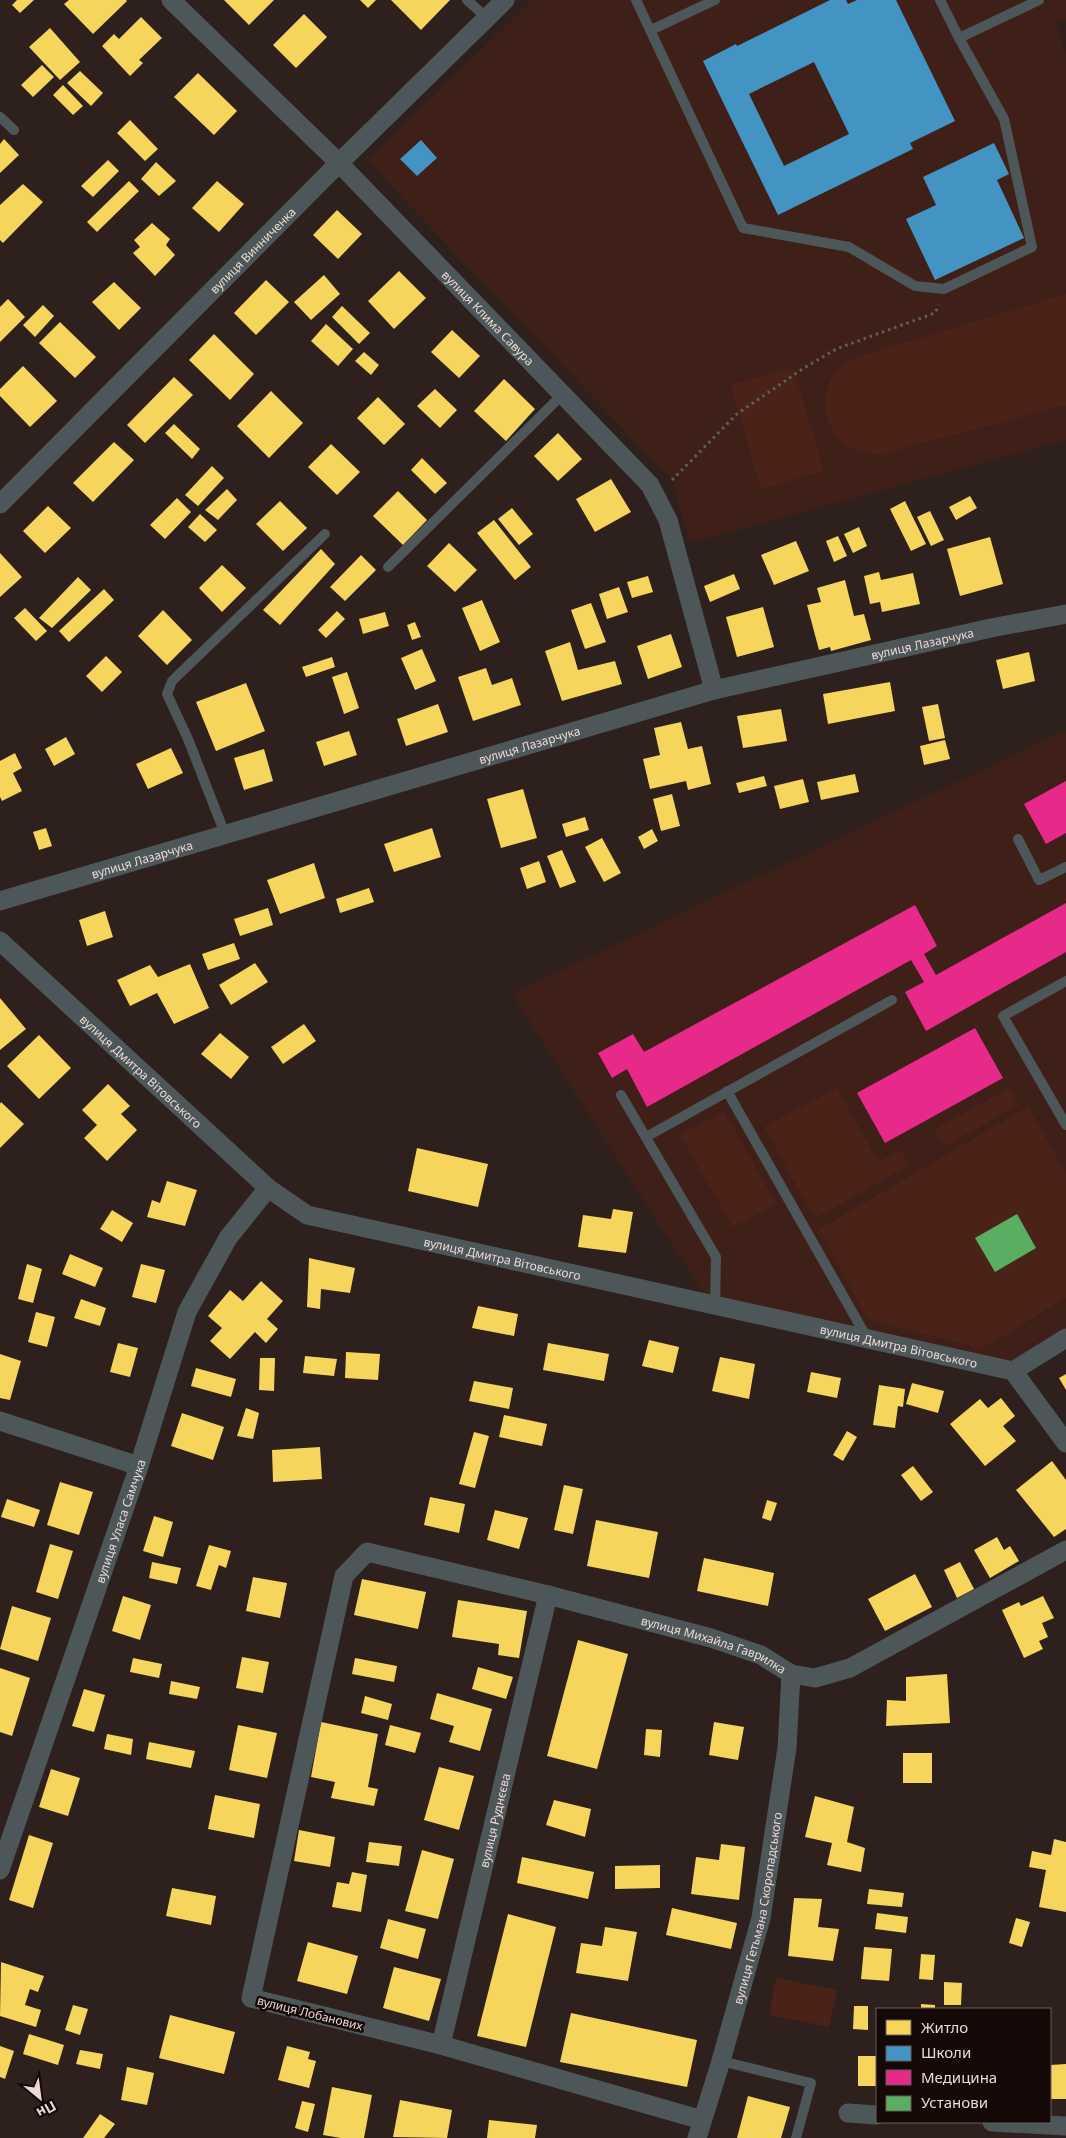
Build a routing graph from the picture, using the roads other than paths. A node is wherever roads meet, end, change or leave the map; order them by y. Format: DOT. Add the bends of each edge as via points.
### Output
graph roads {
  1 [pos="172,0"];
  2 [pos="467,0"];
  3 [pos="506,0"];
  4 [pos="636,0"];
  5 [pos="715,0"];
  6 [pos="940,0"];
  7 [pos="1039,0"];
  8 [pos="487,18"];
  9 [pos="651,30"];
  10 [pos="959,38"];
  11 [pos="0,117"];
  12 [pos="14,130"];
  13 [pos="338,163"];
  14 [pos="563,394"];
  15 [pos="0,504"];
  16 [pos="325,534"];
  17 [pos="388,567"];
  18 [pos="1066,614"];
  19 [pos="714,690"];
  20 [pos="226,834"];
  21 [pos="1018,839"];
  22 [pos="1066,867"];
  23 [pos="0,901"];
  24 [pos="0,942"];
  25 [pos="1066,981"];
  26 [pos="892,1000"];
  27 [pos="727,1091"];
  28 [pos="621,1095"];
  29 [pos="1066,1125"];
  30 [pos="646,1137"];
  31 [pos="268,1188"];
  32 [pos="715,1307"];
  33 [pos="1066,1338"];
  34 [pos="867,1339"];
  35 [pos="1013,1371"];
  36 [pos="0,1421"];
  37 [pos="1066,1443"];
  38 [pos="139,1466"];
  39 [pos="1066,1550"];
  40 [pos="367,1552"];
  41 [pos="548,1596"];
  42 [pos="791,1674"];
  43 [pos="0,1870"];
  44 [pos="440,2045"];
  45 [pos="721,2061"];
  46 [pos="848,2113"];
  47 [pos="876,2115"];
  48 [pos="1010,2123"];
  49 [pos="1066,2126"];
  50 [pos="699,2129"];
  51 [pos="796,2138"];
  1 -- 13 [label="street, вулиця Клима Савура"];
  2 -- 8 [label="lane"];
  3 -- 8 [label="street, вулиця Винниченка"];
  4 -- 9 [label="lane"];
  5 -- 9 [label="lane"];
  6 -- 10 [label="lane"];
  7 -- 10 [label="lane"];
  8 -- 13 [label="street, вулиця Винниченка"];
  9 -- 10 [label="lane" via="743,228 849,247 915,286 944,289 1032,247 1004,119"];
  11 -- 12 [label="lane"];
  13 -- 14 [label="street, вулиця Клима Савура"];
  13 -- 15 [label="street, вулиця Винниченка"];
  14 -- 17 [label="lane"];
  14 -- 19 [label="street, вулиця Клима Савура" via="650,485 668,520"];
  16 -- 20 [label="lane" via="172,681 167,694"];
  18 -- 19 [label="street, вулиця Лазарчука"];
  19 -- 20 [label="street, вулиця Лазарчука"];
  20 -- 23 [label="street, вулиця Лазарчука"];
  21 -- 22 [label="lane" via="1039,880"];
  24 -- 31 [label="street, вулиця Дмитра Вітовського"];
  25 -- 29 [label="lane" via="1003,1016"];
  26 -- 27 [label="lane"];
  27 -- 30 [label="lane"];
  27 -- 34 [label="lane"];
  28 -- 30 [label="lane"];
  30 -- 32 [label="lane" via="716,1257"];
  31 -- 32 [label="street, вулиця Дмитра Вітовського" via="307,1215"];
  31 -- 38 [label="street, вулиця Уласа Самчука" via="228,1238 187,1312"];
  32 -- 34 [label="street, вулиця Дмитра Вітовського"];
  33 -- 35 [label="street"];
  34 -- 35 [label="street, вулиця Дмитра Вітовського"];
  35 -- 37 [label="street"];
  36 -- 38 [label="street"];
  38 -- 43 [label="street, вулиця Уласа Самчука"];
  39 -- 42 [label="street, вулиця Михайла Гаврилка" via="850,1668 814,1678"];
  40 -- 41 [label="street, вулиця Михайла Гаврилка"];
  40 -- 44 [label="street, вулиця Лобанових" via="344,1576 251,1998"];
  41 -- 42 [label="street, вулиця Михайла Гаврилка" via="711,1638 761,1655"];
  41 -- 44 [label="street, вулиця Руднєєва"];
  42 -- 45 [label="street, вулиця Гетьмана Скоропадського" via="786,1748 761,1918"];
  44 -- 50 [label="street, вулиця Лобанових"];
  45 -- 50 [label="street, вулиця Гетьмана Скоропадського"];
  45 -- 51 [label="lane" via="811,2082"];
  46 -- 47 [label="street"];
  48 -- 49 [label="street"];
}
